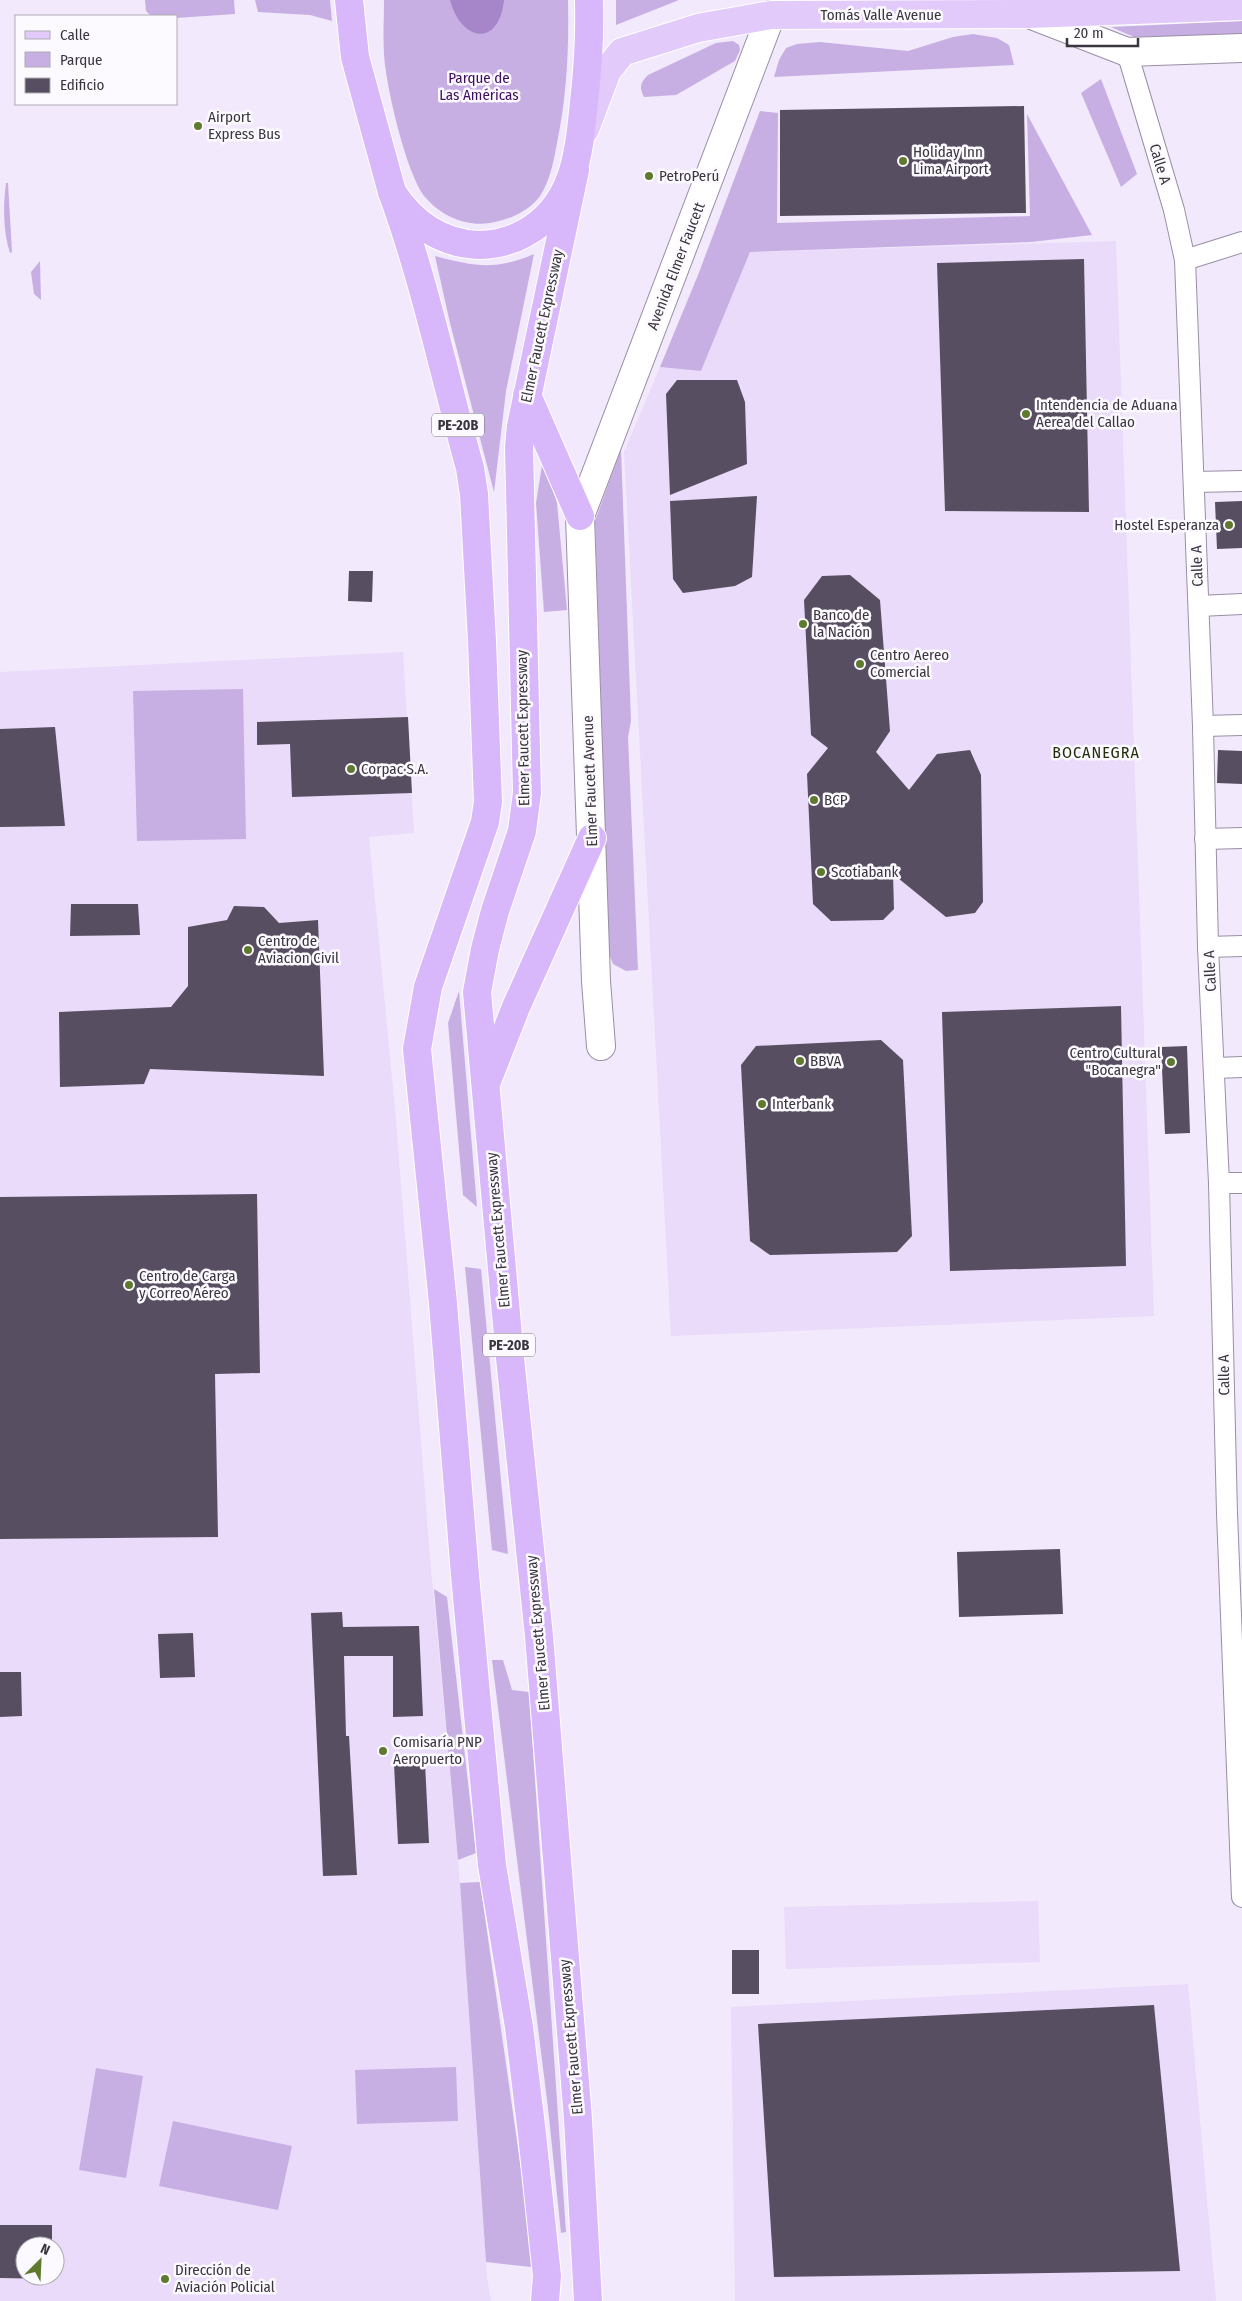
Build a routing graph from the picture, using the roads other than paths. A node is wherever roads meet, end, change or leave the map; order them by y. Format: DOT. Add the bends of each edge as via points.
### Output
graph roads {
  1 [pos="349,0"];
  2 [pos="589,0"];
  3 [pos="1242,6"];
  4 [pos="1028,14"];
  5 [pos="770,16"];
  6 [pos="1242,48"];
  7 [pos="1126,52"];
  8 [pos="580,140"];
  9 [pos="575,170"];
  10 [pos="392,192"];
  11 [pos="1242,242"];
  12 [pos="1185,260"];
  13 [pos="528,396"];
  14 [pos="1194,482"];
  15 [pos="1242,482"];
  16 [pos="580,516"];
  17 [pos="1242,604"];
  18 [pos="1198,606"];
  19 [pos="1242,725"];
  20 [pos="1203,726"];
  21 [pos="592,838"];
  22 [pos="1242,838"];
  23 [pos="1205,839"];
  24 [pos="1242,946"];
  25 [pos="1208,947"];
  26 [pos="601,1046"];
  27 [pos="1242,1067"];
  28 [pos="1215,1068"];
  29 [pos="485,1084"];
  30 [pos="1219,1183"];
  31 [pos="1242,1183"];
  32 [pos="1234,1513"];
  33 [pos="1237,1628"];
  34 [pos="1239,1745"];
  35 [pos="1241,1865"];
  36 [pos="1242,1897"];
  37 [pos="545,2301"];
  38 [pos="588,2301"];
  1 -- 10 [label="highway, PE-20B" via="355,57"];
  2 -- 8 [label="highway, PE-20B" via="590,42"];
  3 -- 4 [label="main road, Tomás Valle Avenue"];
  4 -- 5 [label="main road, Tomás Valle Avenue"];
  4 -- 7 [label="main road"];
  5 -- 8 [label="main road, Tomás Valle Avenue" via="698,28 622,52 607,71"];
  5 -- 16 [label="main road, Avenida Elmer Faucett"];
  6 -- 7 [label="main road"];
  7 -- 12 [label="street, Calle A" via="1174,210"];
  8 -- 9 [label="highway, PE-20B"];
  9 -- 10 [label="highway, PE-20B" via="560,202 548,217 518,237 500,243 464,244 446,239 414,221"];
  9 -- 13 [label="highway, Elmer Faucett Expressway / PE-20B"];
  10 -- 37 [label="highway, PE-20B" via="430,312 474,494 488,802 485,822 428,987 417,1049 444,1303 492,1865 519,2027 547,2276"];
  11 -- 12 [label="street"];
  12 -- 14 [label="street, Calle A"];
  13 -- 16 [label="highway"];
  13 -- 29 [label="highway, Elmer Faucett Expressway / PE-20B" via="519,447 518,496 527,794 522,830 495,911 476,992"];
  14 -- 15 [label="street"];
  14 -- 18 [label="street, Calle A"];
  16 -- 21 [label="main road, Elmer Faucett Avenue"];
  17 -- 18 [label="street"];
  18 -- 20 [label="street, Calle A"];
  19 -- 20 [label="street"];
  20 -- 23 [label="street, Calle A"];
  21 -- 26 [label="main road, Elmer Faucett Avenue"];
  21 -- 29 [label="highway"];
  22 -- 23 [label="street"];
  23 -- 25 [label="street, Calle A"];
  24 -- 25 [label="street"];
  25 -- 28 [label="street, Calle A"];
  27 -- 28 [label="street"];
  28 -- 30 [label="street, Calle A"];
  29 -- 38 [label="highway, Elmer Faucett Expressway / PE-20B" via="540,1645 578,2119"];
  30 -- 31 [label="street"];
  30 -- 32 [label="street, Calle A"];
  32 -- 33 [label="street, Calle A"];
  33 -- 34 [label="street, Calle A"];
  34 -- 35 [label="street, Calle A"];
  35 -- 36 [label="street, Calle A"];
}
